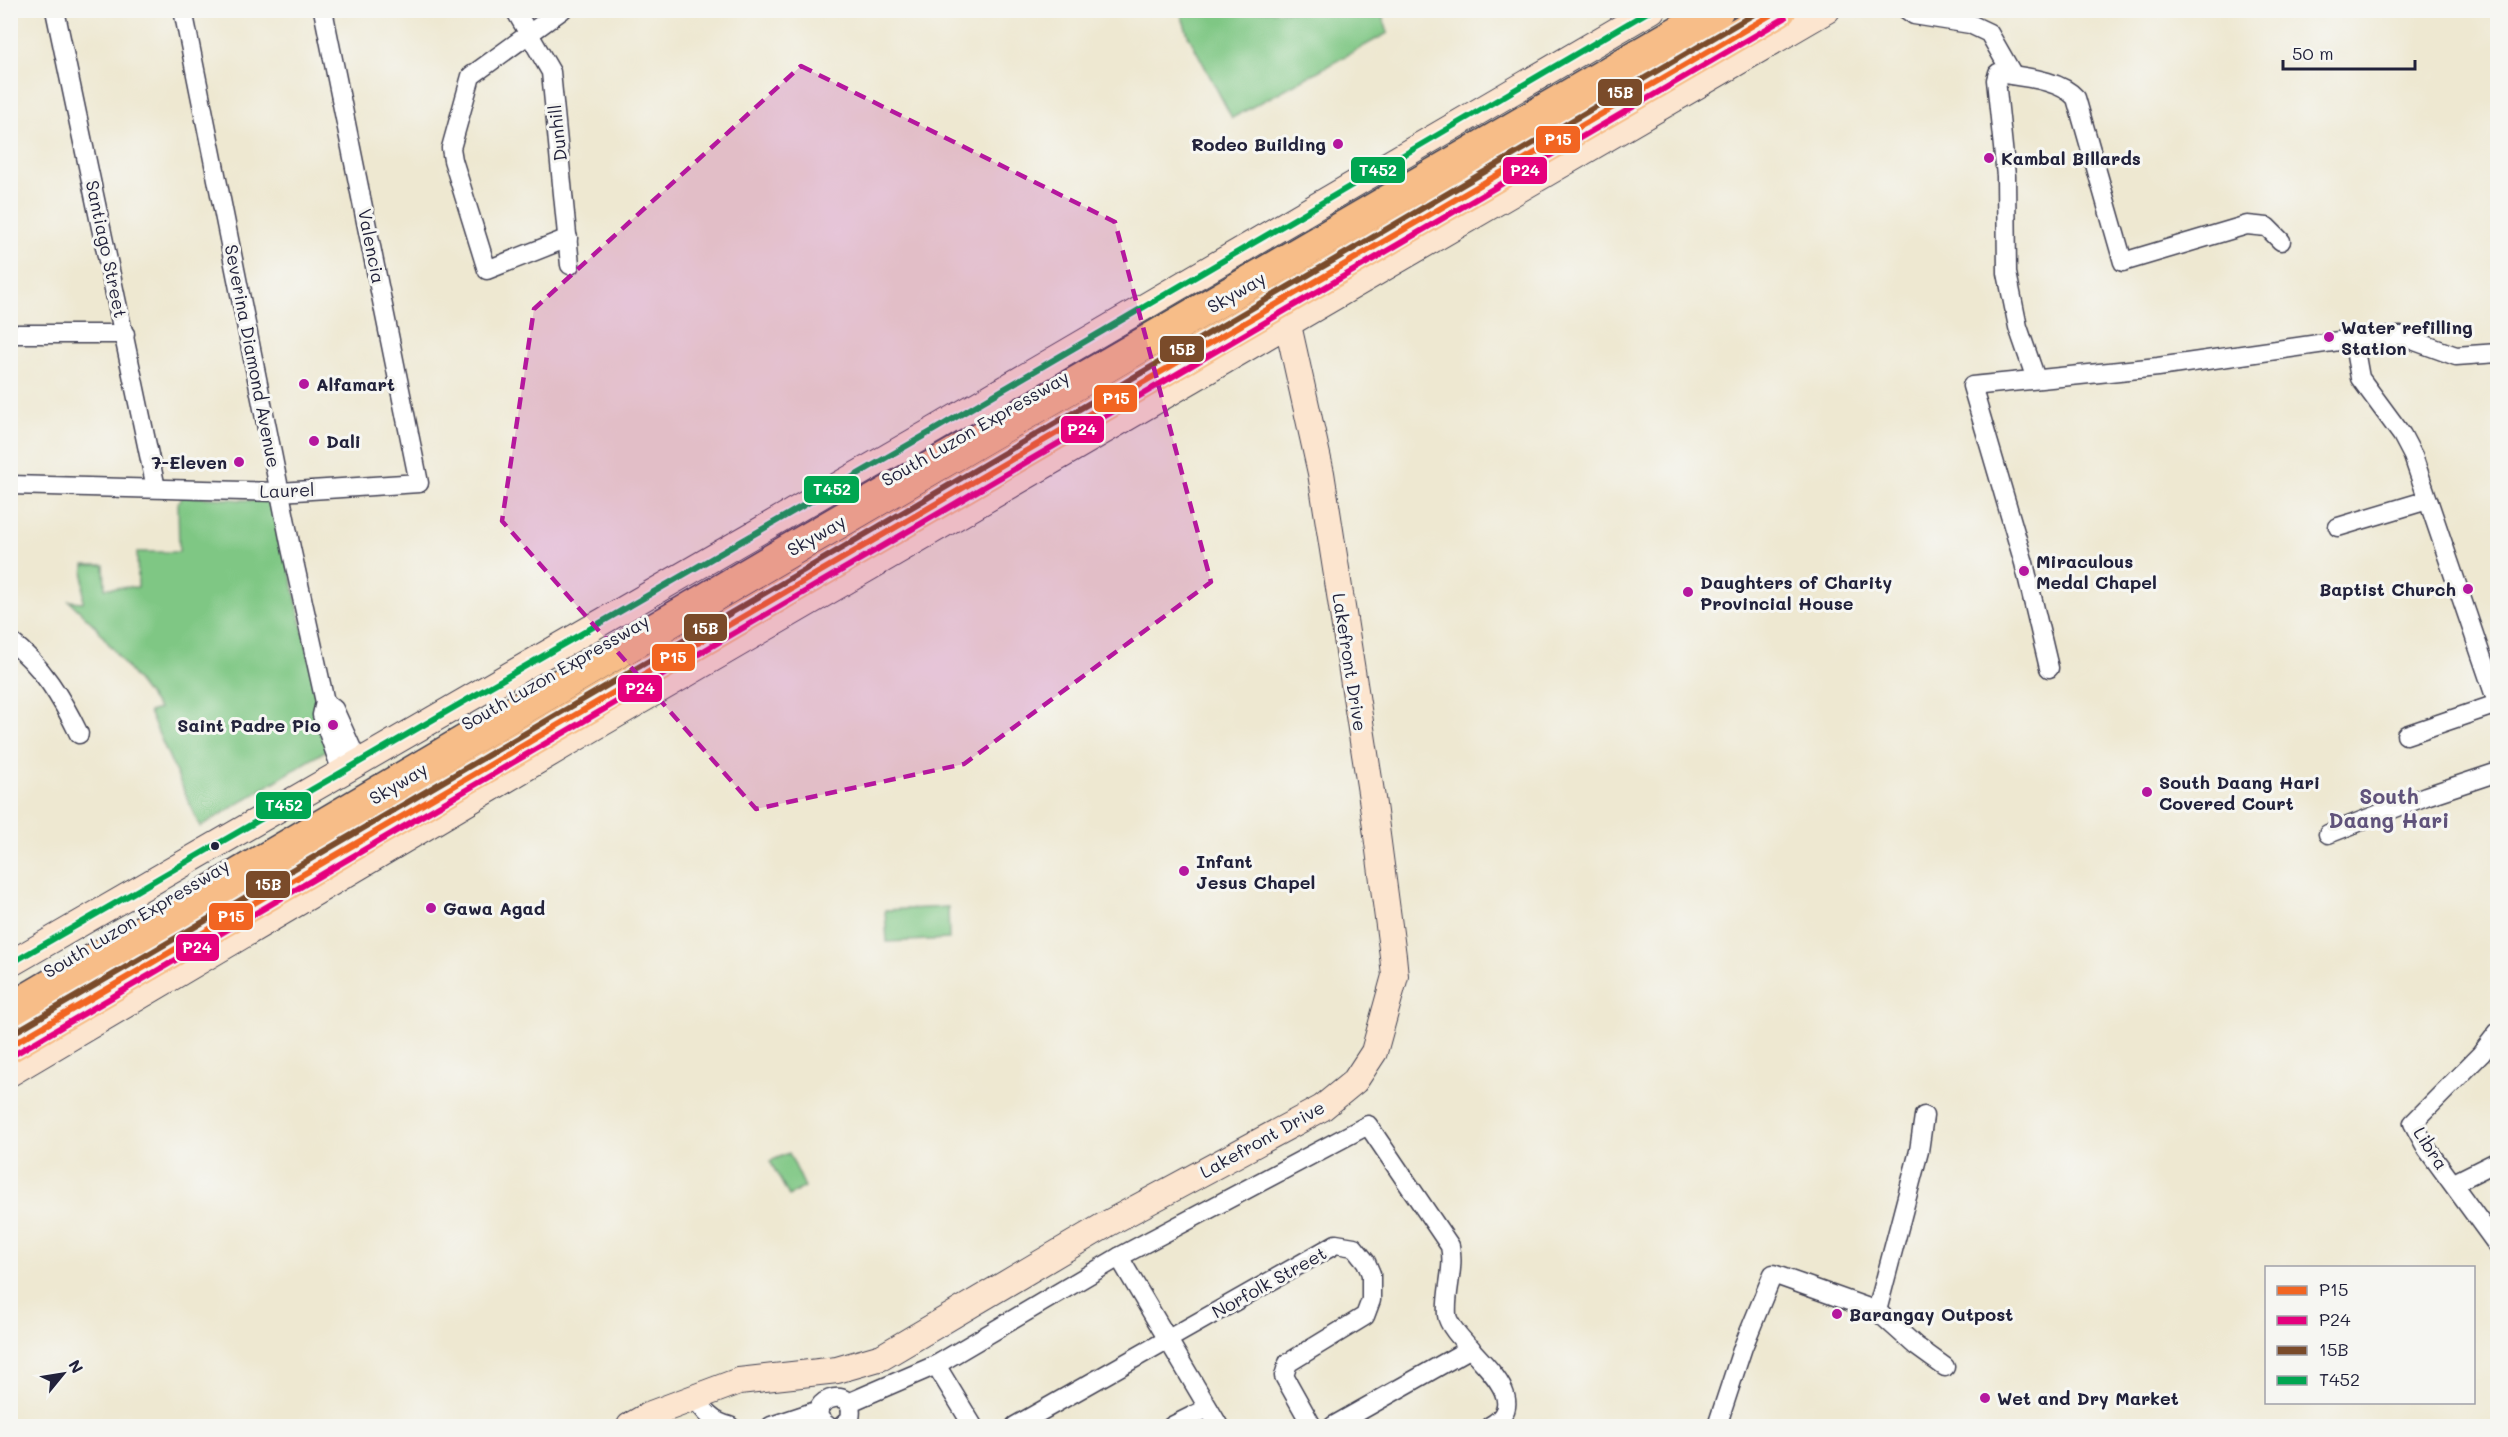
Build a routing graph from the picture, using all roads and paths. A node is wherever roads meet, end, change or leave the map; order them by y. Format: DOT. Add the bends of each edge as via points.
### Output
graph roads {
  1 [pos="56,10"];
  2 [pos="183,10"];
  3 [pos="323,10"];
  4 [pos="515,10"];
  5 [pos="562,10"];
  6 [pos="1652,10"];
  7 [pos="1693,10"];
  8 [pos="1717,10"];
  9 [pos="1757,10"];
  10 [pos="1780,10"];
  11 [pos="1827,10"];
  12 [pos="1907,10"];
  13 [pos="529,34"];
  14 [pos="2013,75"];
  15 [pos="568,238"];
  16 [pos="2281,240"];
  17 [pos="570,265"];
  18 [pos="1288,325"];
  19 [pos="10,334"];
  20 [pos="125,334"];
  21 [pos="2353,339"];
  22 [pos="2498,352"];
  23 [pos="2036,379"];
  24 [pos="419,483"];
  25 [pos="10,485"];
  26 [pos="156,488"];
  27 [pos="280,492"];
  28 [pos="2428,500"];
  29 [pos="2338,527"];
  30 [pos="10,641"];
  31 [pos="2049,668"];
  32 [pos="2497,705"];
  33 [pos="79,734"];
  34 [pos="2406,735"];
  35 [pos="350,767"];
  36 [pos="2498,772"];
  37 [pos="2328,834"];
  38 [pos="10,964"];
  39 [pos="10,993"];
  40 [pos="10,1010"];
  41 [pos="2498,1032"];
  42 [pos="10,1034"];
  43 [pos="10,1046"];
  44 [pos="10,1073"];
  45 [pos="1924,1116"];
  46 [pos="2498,1161"];
  47 [pos="2454,1183"];
  48 [pos="2498,1246"];
  49 [pos="1119,1257"];
  50 [pos="1877,1311"];
  51 [pos="1168,1340"];
  52 [pos="1471,1347"];
  53 [pos="936,1365"];
  54 [pos="1945,1367"];
  55 [pos="694,1397"];
  56 [pos="848,1403"];
  57 [pos="1208,1408"];
  58 [pos="819,1410"];
  59 [pos="630,1426"];
  60 [pos="730,1426"];
  61 [pos="771,1426"];
  62 [pos="840,1426"];
  63 [pos="973,1426"];
  64 [pos="1015,1426"];
  65 [pos="1172,1426"];
  66 [pos="1219,1426"];
  67 [pos="1312,1426"];
  68 [pos="1334,1426"];
  69 [pos="1490,1426"];
  70 [pos="1717,1426"];
  1 -- 20 [label="street, Santiago Street"];
  2 -- 27 [label="street, Severina Diamond Avenue"];
  3 -- 24 [label="street, Valencia"];
  4 -- 13 [label="street, Dunhill"];
  5 -- 13 [label="street"];
  6 -- 35 [label="main road"];
  7 -- 39 [label="highway, South Luzon Expressway"];
  8 -- 40 [label="highway, Skyway"];
  9 -- 42 [label="highway, Skyway"];
  10 -- 43 [label="highway"];
  11 -- 18 [label="main road"];
  12 -- 14 [label="street" via="1914,15 1970,24 1989,33"];
  13 -- 15 [label="street, Dunhill" via="550,72"];
  13 -- 15 [label="street" via="471,76 451,148 453,160 487,270"];
  14 -- 16 [label="street" via="2055,86 2076,98 2123,262 2247,225 2267,227"];
  14 -- 23 [label="street" via="1996,75 2006,176 2007,273 2018,327"];
  15 -- 17 [label="street, Dunhill"];
  18 -- 44 [label="main road" via="571,741"];
  18 -- 55 [label="main road, Lakefront Drive" via="1321,473 1393,956 1395,976 1374,1052 1355,1080 1322,1107 1107,1224 882,1357 837,1370 739,1381"];
  19 -- 20 [label="street"];
  20 -- 26 [label="street, Santiago Street"];
  21 -- 22 [label="street" via="2402,336 2456,356"];
  21 -- 23 [label="street" via="2158,367"];
  21 -- 28 [label="street" via="2360,378 2402,435"];
  23 -- 31 [label="street" via="1972,386 2024,563"];
  24 -- 27 [label="street, Laurel"];
  25 -- 26 [label="street, Laurel"];
  26 -- 27 [label="street, Laurel"];
  27 -- 35 [label="street, Severina Diamond Avenue" via="325,702 334,709"];
  28 -- 29 [label="street"];
  28 -- 32 [label="street"];
  30 -- 33 [label="street" via="23,650 49,681"];
  32 -- 34 [label="street"];
  35 -- 38 [label="main road"];
  36 -- 37 [label="street"];
  41 -- 47 [label="street, Libra" via="2413,1123 2427,1149"];
  45 -- 50 [label="street" via="1919,1151"];
  46 -- 47 [label="street"];
  47 -- 48 [label="street, Libra"];
  49 -- 51 [label="street"];
  49 -- 52 [label="street" via="1368,1125 1450,1246 1453,1259 1447,1315 1450,1326"];
  49 -- 53 [label="street"];
  50 -- 54 [label="street"];
  50 -- 70 [label="street" via="1773,1274"];
  51 -- 57 [label="street"];
  51 -- 64 [label="street"];
  51 -- 67 [label="street, Norfolk Street" via="1336,1244 1354,1247 1371,1274 1371,1300 1365,1316 1284,1368 1284,1376"];
  52 -- 68 [label="street"];
  52 -- 69 [label="street" via="1485,1361 1505,1396 1506,1411"];
  53 -- 56 [label="street"];
  53 -- 63 [label="street"];
  55 -- 59 [label="main road, Lakefront Drive"];
  55 -- 60 [label="street" via="705,1412 720,1424"];
  56 -- 58 [label="street" via="829,1398"];
  56 -- 62 [label="street" via="851,1415"];
  57 -- 65 [label="street"];
  57 -- 66 [label="street"];
  58 -- 61 [label="street"];
  58 -- 62 [label="street" via="821,1421"];
}
